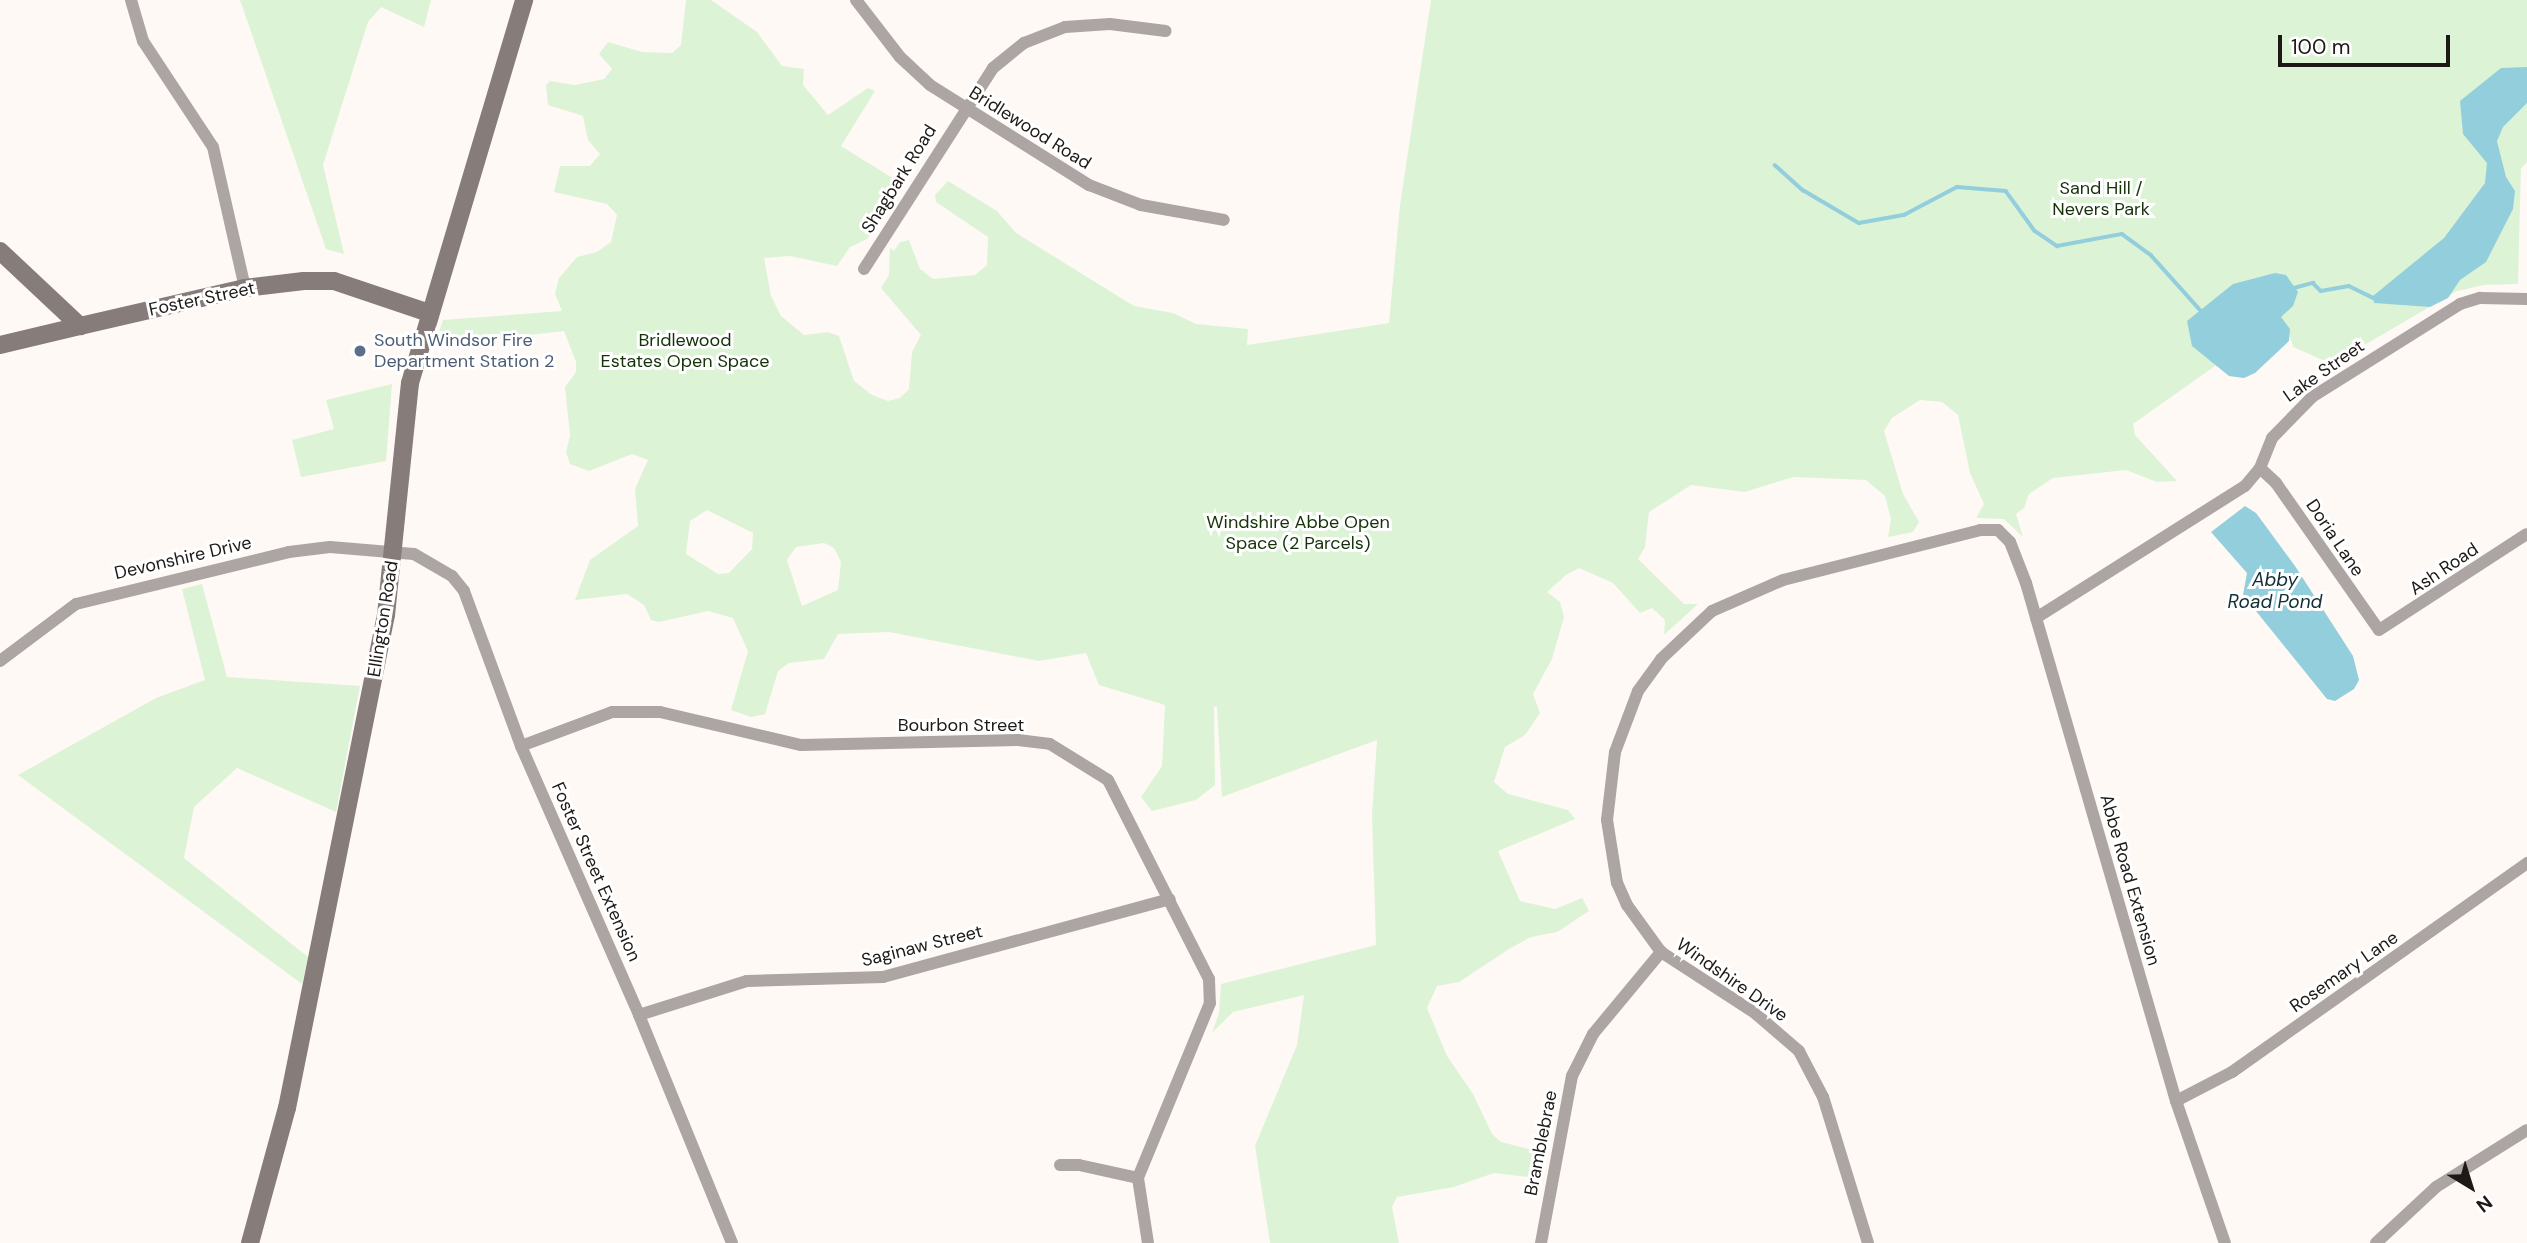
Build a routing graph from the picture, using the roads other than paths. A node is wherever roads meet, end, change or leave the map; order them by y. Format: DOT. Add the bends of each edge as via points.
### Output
graph roads {
  1 [pos="131,0"];
  2 [pos="524,0"];
  3 [pos="856,0"];
  4 [pos="1166,31"];
  5 [pos="964,109"];
  6 [pos="1224,220"];
  7 [pos="0,251"];
  8 [pos="864,269"];
  9 [pos="245,288"];
  10 [pos="2527,299"];
  11 [pos="429,313"];
  12 [pos="80,326"];
  13 [pos="0,345"];
  14 [pos="2260,468"];
  15 [pos="1998,530"];
  16 [pos="2527,534"];
  17 [pos="393,552"];
  18 [pos="2036,618"];
  19 [pos="2379,630"];
  20 [pos="0,661"];
  21 [pos="521,746"];
  22 [pos="2527,863"];
  23 [pos="1170,899"];
  24 [pos="1661,952"];
  25 [pos="639,1014"];
  26 [pos="2176,1101"];
  27 [pos="2527,1130"];
  28 [pos="1060,1165"];
  29 [pos="1138,1178"];
  30 [pos="250,1243"];
  31 [pos="732,1243"];
  32 [pos="1148,1243"];
  33 [pos="1541,1243"];
  34 [pos="1868,1243"];
  35 [pos="2225,1243"];
  36 [pos="2376,1243"];
  1 -- 9 [label="street" via="143,41 213,147"];
  2 -- 11 [label="main road, Ellington Road"];
  3 -- 5 [label="street, Bridlewood Road" via="900,57"];
  4 -- 5 [label="street, Shagbark Road" via="1110,24 1054,31 1024,43 993,68"];
  5 -- 6 [label="street, Bridlewood Road" via="1089,185 1141,205"];
  5 -- 8 [label="street, Shagbark Road"];
  7 -- 12 [label="main road"];
  9 -- 11 [label="main road, Foster Street" via="334,281"];
  9 -- 12 [label="main road, Foster Street"];
  10 -- 14 [label="street, Lake Street" via="2480,298 2425,324 2295,410 2272,438"];
  11 -- 17 [label="main road, Ellington Road" via="410,383"];
  12 -- 13 [label="main road, Foster Street"];
  14 -- 18 [label="street, Lake Street" via="2245,486"];
  14 -- 19 [label="street, Doria Lane" via="2276,483"];
  15 -- 18 [label="street, Abbe Road Extension" via="2010,542"];
  15 -- 24 [label="street, Windshire Drive" via="1980,530 1851,562 1747,593 1712,611 1661,659 1625,720 1615,752 1607,820 1617,883 1632,914"];
  16 -- 19 [label="street, Ash Road"];
  17 -- 20 [label="street, Devonshire Drive" via="330,547 289,552 116,592 76,604"];
  17 -- 21 [label="street, Foster Street Extension" via="436,564 464,591"];
  17 -- 30 [label="main road, Ellington Road" via="386,615 300,1049"];
  18 -- 26 [label="street, Abbe Road Extension"];
  21 -- 23 [label="street, Bourbon Street" via="612,712 660,712 802,745 1017,740 1050,744 1108,780"];
  21 -- 25 [label="street, Foster Street Extension"];
  22 -- 26 [label="street, Rosemary Lane" via="2232,1072"];
  23 -- 25 [label="street, Saginaw Street" via="883,977 839,982 747,981"];
  23 -- 29 [label="street, Bourbon Street" via="1209,979 1210,1003"];
  24 -- 33 [label="street, Bramblebrae" via="1593,1034 1572,1076"];
  24 -- 34 [label="street, Windshire Drive" via="1755,1013 1799,1051 1823,1097"];
  25 -- 31 [label="street, Foster Street Extension"];
  26 -- 35 [label="street, Abbe Road Extension"];
  27 -- 36 [label="street" via="2436,1187"];
  28 -- 29 [label="street"];
  29 -- 32 [label="street"];
}
